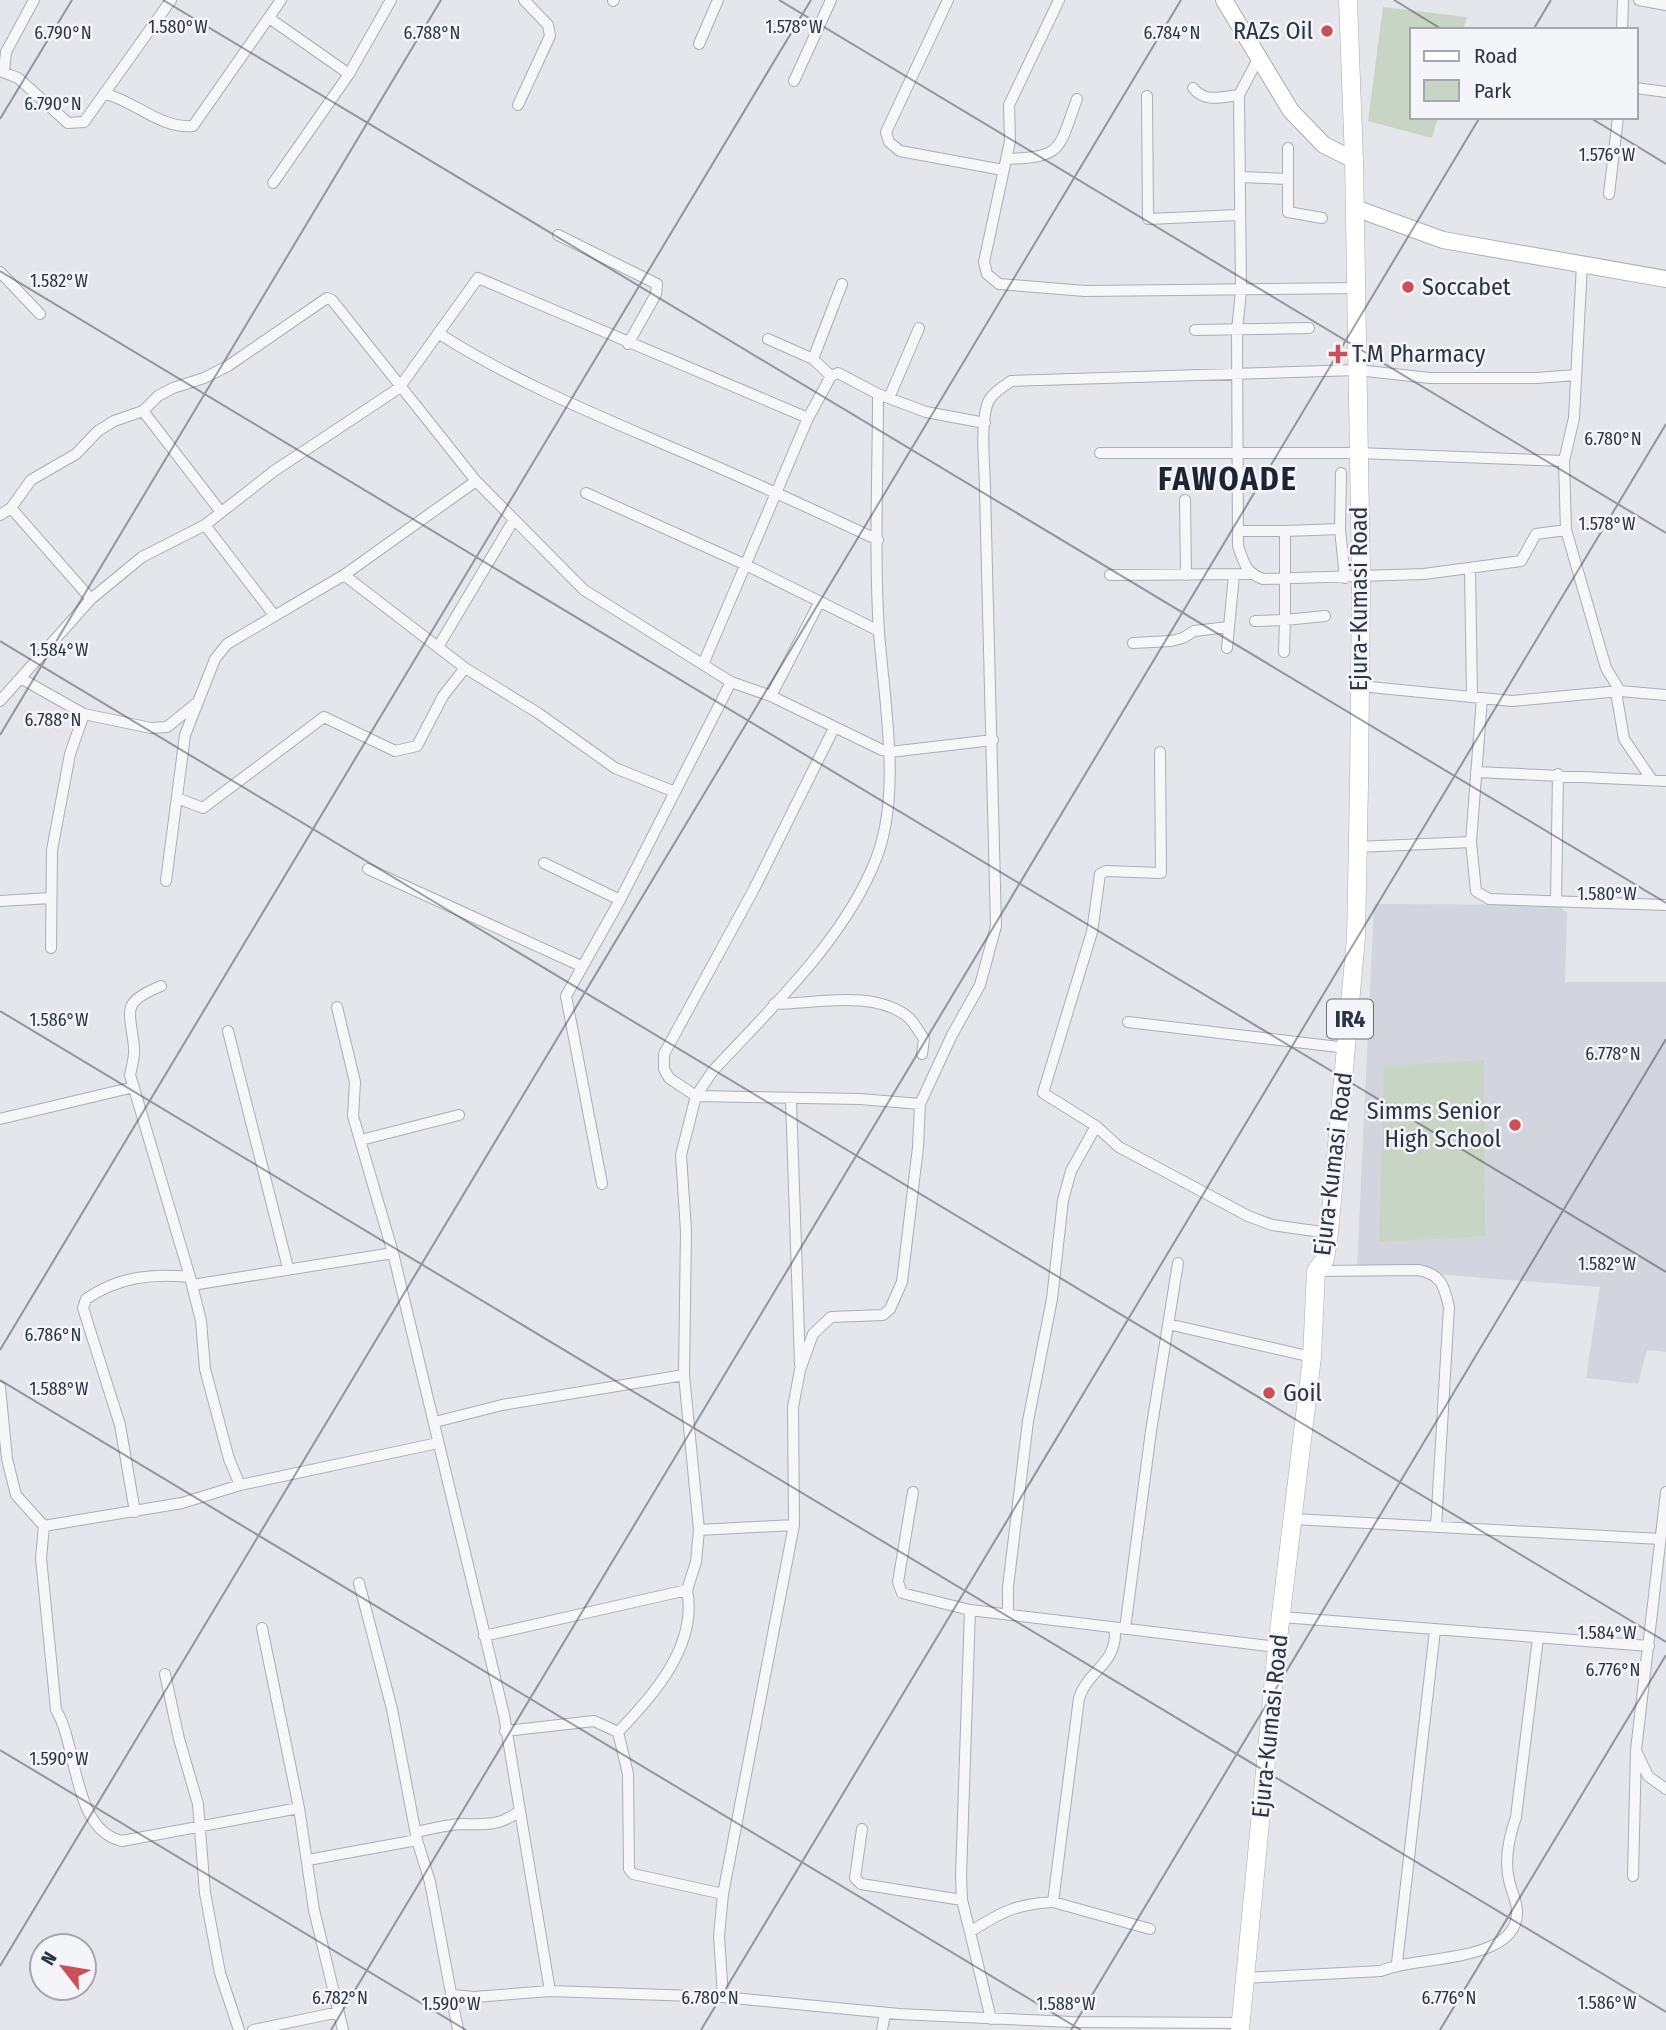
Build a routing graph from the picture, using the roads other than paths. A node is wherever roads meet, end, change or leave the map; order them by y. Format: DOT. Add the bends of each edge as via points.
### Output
graph roads {
  1 [pos="34,0"];
  2 [pos="171,0"];
  3 [pos="281,0"];
  4 [pos="391,0"];
  5 [pos="524,0"];
  6 [pos="718,0"];
  7 [pos="831,0"];
  8 [pos="948,0"];
  9 [pos="1059,0"];
  10 [pos="1224,0"];
  11 [pos="1348,0"];
  12 [pos="1623,0"];
  13 [pos="1639,0"];
  14 [pos="1666,5"];
  15 [pos="269,18"];
  16 [pos="1622,28"];
  17 [pos="699,44"];
  18 [pos="1258,59"];
  19 [pos="2,71"];
  20 [pos="349,74"];
  21 [pos="794,81"];
  22 [pos="1193,88"];
  23 [pos="1638,88"];
  24 [pos="1666,92"];
  25 [pos="106,94"];
  26 [pos="1238,95"];
  27 [pos="1147,96"];
  28 [pos="1077,99"];
  29 [pos="519,105"];
  30 [pos="1618,119"];
  31 [pos="1288,148"];
  32 [pos="1354,160"];
  33 [pos="1004,164"];
  34 [pos="1240,177"];
  35 [pos="1288,178"];
  36 [pos="273,183"];
  37 [pos="1608,194"];
  38 [pos="1355,208"];
  39 [pos="1238,215"];
  40 [pos="1322,218"];
  41 [pos="558,235"];
  42 [pos="1583,264"];
  43 [pos="0,272"];
  44 [pos="1666,279"];
  45 [pos="842,284"];
  46 [pos="1356,288"];
  47 [pos="1241,291"];
  48 [pos="40,314"];
  49 [pos="919,328"];
  50 [pos="1310,328"];
  51 [pos="1195,330"];
  52 [pos="1237,330"];
  53 [pos="438,333"];
  54 [pos="768,339"];
  55 [pos="628,344"];
  56 [pos="813,359"];
  57 [pos="1357,370"];
  58 [pos="1237,372"];
  59 [pos="1577,374"];
  60 [pos="831,376"];
  61 [pos="400,388"];
  62 [pos="883,396"];
  63 [pos="142,411"];
  64 [pos="808,418"];
  65 [pos="985,423"];
  66 [pos="1100,453"];
  67 [pos="1238,453"];
  68 [pos="1358,453"];
  69 [pos="1564,461"];
  70 [pos="1341,473"];
  71 [pos="476,481"];
  72 [pos="776,492"];
  73 [pos="586,493"];
  74 [pos="1185,500"];
  75 [pos="11,508"];
  76 [pos="221,513"];
  77 [pos="0,515"];
  78 [pos="513,521"];
  79 [pos="205,525"];
  80 [pos="1340,529"];
  81 [pos="1566,530"];
  82 [pos="1238,531"];
  83 [pos="1285,531"];
  84 [pos="878,540"];
  85 [pos="744,564"];
  86 [pos="1470,568"];
  87 [pos="344,575"];
  88 [pos="1110,575"];
  89 [pos="1186,575"];
  90 [pos="1234,575"];
  91 [pos="1251,575"];
  92 [pos="1283,577"];
  93 [pos="1353,578"];
  94 [pos="91,598"];
  95 [pos="819,603"];
  96 [pos="274,615"];
  97 [pos="1325,616"];
  98 [pos="1285,620"];
  99 [pos="1255,621"];
  100 [pos="1228,627"];
  101 [pos="879,631"];
  102 [pos="1133,643"];
  103 [pos="438,647"];
  104 [pos="1227,648"];
  105 [pos="1284,652"];
  106 [pos="704,662"];
  107 [pos="465,668"];
  108 [pos="22,679"];
  109 [pos="730,681"];
  110 [pos="1360,686"];
  111 [pos="1618,692"];
  112 [pos="1666,695"];
  113 [pos="771,696"];
  114 [pos="1477,698"];
  115 [pos="0,701"];
  116 [pos="198,702"];
  117 [pos="84,714"];
  118 [pos="834,728"];
  119 [pos="993,740"];
  120 [pos="890,752"];
  121 [pos="1160,752"];
  122 [pos="1476,772"];
  123 [pos="1558,774"];
  124 [pos="1652,780"];
  125 [pos="1666,781"];
  126 [pos="675,792"];
  127 [pos="177,799"];
  128 [pos="1471,842"];
  129 [pos="1357,847"];
  130 [pos="544,863"];
  131 [pos="368,869"];
  132 [pos="166,881"];
  133 [pos="51,898"];
  134 [pos="620,900"];
  135 [pos="0,901"];
  136 [pos="1556,901"];
  137 [pos="1666,905"];
  138 [pos="51,948"];
  139 [pos="581,966"];
  140 [pos="161,986"];
  141 [pos="774,1004"];
  142 [pos="337,1006"];
  143 [pos="1128,1022"];
  144 [pos="228,1031"];
  145 [pos="1347,1048"];
  146 [pos="922,1054"];
  147 [pos="134,1087"];
  148 [pos="696,1096"];
  149 [pos="791,1100"];
  150 [pos="920,1104"];
  151 [pos="459,1115"];
  152 [pos="0,1119"];
  153 [pos="1096,1126"];
  154 [pos="361,1140"];
  155 [pos="602,1184"];
  156 [pos="1329,1233"];
  157 [pos="393,1254"];
  158 [pos="1178,1263"];
  159 [pos="288,1268"];
  160 [pos="1316,1271"];
  161 [pos="191,1281"];
  162 [pos="1168,1325"];
  163 [pos="1312,1357"];
  164 [pos="800,1370"];
  165 [pos="684,1375"];
  166 [pos="0,1387"];
  167 [pos="435,1422"];
  168 [pos="438,1443"];
  169 [pos="3,1459"];
  170 [pos="240,1485"];
  171 [pos="913,1492"];
  172 [pos="1666,1492"];
  173 [pos="135,1512"];
  174 [pos="1293,1519"];
  175 [pos="794,1525"];
  176 [pos="44,1526"];
  177 [pos="1436,1527"];
  178 [pos="699,1530"];
  179 [pos="1660,1539"];
  180 [pos="359,1583"];
  181 [pos="687,1590"];
  182 [pos="1653,1602"];
  183 [pos="1666,1603"];
  184 [pos="970,1610"];
  185 [pos="1008,1615"];
  186 [pos="1282,1617"];
  187 [pos="262,1628"];
  188 [pos="1120,1629"];
  189 [pos="1435,1630"];
  190 [pos="484,1636"];
  191 [pos="1538,1638"];
  192 [pos="1649,1646"];
  193 [pos="1277,1647"];
  194 [pos="165,1674"];
  195 [pos="506,1731"];
  196 [pos="618,1732"];
  197 [pos="1636,1750"];
  198 [pos="1666,1789"];
  199 [pos="299,1808"];
  200 [pos="518,1812"];
  201 [pos="200,1828"];
  202 [pos="862,1829"];
  203 [pos="416,1836"];
  204 [pos="308,1860"];
  205 [pos="1633,1876"];
  206 [pos="723,1894"];
  207 [pos="962,1900"];
  208 [pos="1054,1902"];
  209 [pos="1150,1930"];
  210 [pos="970,1932"];
  211 [pos="1396,1963"];
  212 [pos="1244,1978"];
  213 [pos="550,1991"];
  214 [pos="453,1995"];
  215 [pos="723,1997"];
  216 [pos="339,2012"];
  217 [pos="886,2013"];
  218 [pos="991,2019"];
  219 [pos="1051,2026"];
  220 [pos="1149,2026"];
  221 [pos="1240,2027"];
  222 [pos="239,2030"];
  223 [pos="253,2030"];
  224 [pos="343,2030"];
  225 [pos="458,2030"];
  226 [pos="882,2030"];
  1 -- 19 [label="street" via="6,52"];
  2 -- 25 [label="street"];
  3 -- 15 [label="street"];
  4 -- 20 [label="street"];
  5 -- 29 [label="street" via="548,25 550,36"];
  6 -- 17 [label="street"];
  7 -- 21 [label="street"];
  8 -- 33 [label="street" via="886,132 889,142 900,151"];
  9 -- 33 [label="street" via="1009,105 1010,141"];
  10 -- 18 [label="street"];
  11 -- 32 [label="main road, Ejura-Kumasi Road / IR4"];
  12 -- 16 [label="street"];
  13 -- 14 [label="street"];
  15 -- 20 [label="street"];
  15 -- 25 [label="street" via="193,126 149,116"];
  18 -- 26 [label="street"];
  18 -- 32 [label="street" via="1305,128 1324,145"];
  19 -- 25 [label="street" via="18,78 61,118 75,125 84,122"];
  20 -- 36 [label="street"];
  22 -- 26 [label="street" via="1208,99"];
  23 -- 24 [label="street"];
  26 -- 34 [label="street"];
  27 -- 39 [label="street" via="1148,219"];
  28 -- 33 [label="street" via="1058,148 1044,158"];
  30 -- 37 [label="street"];
  31 -- 35 [label="street"];
  32 -- 38 [label="main road, Ejura-Kumasi Road / IR4"];
  33 -- 47 [label="street" via="984,262 987,274 999,284 1085,291"];
  34 -- 35 [label="street"];
  34 -- 39 [label="street"];
  35 -- 40 [label="street" via="1289,214"];
  38 -- 42 [label="street" via="1443,240"];
  38 -- 46 [label="main road, Ejura-Kumasi Road / IR4"];
  39 -- 47 [label="street"];
  41 -- 55 [label="street" via="657,284"];
  42 -- 44 [label="street"];
  42 -- 59 [label="street"];
  43 -- 48 [label="street"];
  45 -- 56 [label="street"];
  46 -- 47 [label="street"];
  46 -- 57 [label="main road, Ejura-Kumasi Road / IR4"];
  47 -- 52 [label="street"];
  49 -- 62 [label="street"];
  50 -- 52 [label="street"];
  51 -- 52 [label="street"];
  52 -- 58 [label="street"];
  53 -- 55 [label="street" via="475,280 483,278"];
  53 -- 61 [label="street"];
  53 -- 72 [label="street" via="536,389"];
  54 -- 56 [label="street"];
  55 -- 64 [label="street"];
  56 -- 60 [label="street"];
  57 -- 58 [label="street"];
  57 -- 59 [label="street" via="1430,378"];
  57 -- 68 [label="main road, Ejura-Kumasi Road / IR4"];
  58 -- 65 [label="street" via="1011,381 987,404"];
  58 -- 67 [label="street"];
  59 -- 69 [label="street" via="1574,418"];
  60 -- 62 [label="street" via="838,373"];
  60 -- 64 [label="street"];
  61 -- 63 [label="street" via="342,309 327,298 228,366 158,396"];
  61 -- 71 [label="street"];
  61 -- 76 [label="street" via="274,471"];
  62 -- 65 [label="street" via="926,412"];
  62 -- 84 [label="street"];
  63 -- 75 [label="street" via="114,421 76,454 40,474"];
  63 -- 76 [label="street"];
  64 -- 72 [label="street"];
  65 -- 119 [label="street"];
  66 -- 67 [label="street"];
  67 -- 68 [label="street"];
  67 -- 82 [label="street"];
  68 -- 69 [label="street"];
  68 -- 93 [label="main road, Ejura-Kumasi Road / IR4"];
  69 -- 81 [label="street"];
  70 -- 80 [label="street"];
  71 -- 78 [label="street"];
  71 -- 87 [label="street"];
  72 -- 84 [label="street"];
  72 -- 85 [label="street"];
  73 -- 85 [label="street"];
  74 -- 89 [label="street"];
  75 -- 77 [label="street"];
  75 -- 94 [label="street"];
  76 -- 79 [label="street"];
  78 -- 103 [label="street"];
  78 -- 106 [label="street" via="584,590"];
  79 -- 94 [label="street" via="142,558"];
  79 -- 96 [label="street"];
  80 -- 83 [label="street"];
  80 -- 93 [label="street"];
  81 -- 86 [label="street" via="1536,534 1521,561"];
  81 -- 111 [label="street" via="1606,668"];
  82 -- 83 [label="street"];
  82 -- 91 [label="street" via="1238,547"];
  83 -- 92 [label="street"];
  84 -- 101 [label="street"];
  85 -- 95 [label="street"];
  85 -- 106 [label="street"];
  86 -- 93 [label="street"];
  86 -- 114 [label="street"];
  87 -- 96 [label="street"];
  87 -- 103 [label="street"];
  88 -- 89 [label="street"];
  89 -- 90 [label="street"];
  90 -- 91 [label="street"];
  90 -- 100 [label="street"];
  91 -- 92 [label="street"];
  92 -- 93 [label="street"];
  92 -- 98 [label="street"];
  93 -- 110 [label="main road, Ejura-Kumasi Road / IR4"];
  94 -- 108 [label="street"];
  95 -- 101 [label="street"];
  95 -- 113 [label="street"];
  96 -- 116 [label="street" via="227,644 215,659"];
  97 -- 98 [label="street"];
  98 -- 99 [label="street"];
  98 -- 105 [label="street"];
  100 -- 102 [label="street" via="1194,631 1171,641"];
  100 -- 104 [label="street"];
  101 -- 120 [label="street"];
  103 -- 107 [label="street"];
  106 -- 109 [label="street"];
  107 -- 126 [label="street" via="615,768"];
  107 -- 127 [label="street" via="443,696 417,746 396,751 324,717 203,807"];
  108 -- 115 [label="street"];
  108 -- 117 [label="street"];
  109 -- 113 [label="street"];
  109 -- 126 [label="street"];
  110 -- 114 [label="street"];
  110 -- 129 [label="main road, Ejura-Kumasi Road / IR4"];
  111 -- 112 [label="street"];
  111 -- 114 [label="street" via="1512,701"];
  111 -- 124 [label="street" via="1624,739"];
  113 -- 118 [label="street"];
  114 -- 122 [label="street"];
  116 -- 117 [label="street" via="167,727"];
  116 -- 127 [label="street" via="185,735"];
  117 -- 133 [label="street" via="70,754 52,850"];
  118 -- 120 [label="street"];
  118 -- 148 [label="street" via="754,889 664,1054 668,1077"];
  119 -- 120 [label="street"];
  119 -- 150 [label="street" via="996,926 980,985"];
  120 -- 141 [label="street" via="883,836 876,859 836,932"];
  121 -- 153 [label="street" via="1161,873 1100,874 1092,932 1060,1045 1044,1082 1043,1093 1049,1100"];
  122 -- 123 [label="street"];
  122 -- 128 [label="street"];
  123 -- 124 [label="street"];
  123 -- 136 [label="street"];
  124 -- 125 [label="street"];
  126 -- 134 [label="street"];
  127 -- 132 [label="street"];
  128 -- 129 [label="street"];
  128 -- 136 [label="street" via="1475,886 1482,897"];
  129 -- 145 [label="main road, Ejura-Kumasi Road / IR4" via="1356,938"];
  130 -- 134 [label="street"];
  131 -- 139 [label="street"];
  133 -- 135 [label="street"];
  133 -- 138 [label="street"];
  134 -- 139 [label="street"];
  136 -- 137 [label="street"];
  139 -- 155 [label="street" via="566,996"];
  140 -- 147 [label="street" via="135,998 129,1007"];
  141 -- 146 [label="street" via="862,1000 888,1008 908,1017 924,1039"];
  141 -- 148 [label="street"];
  142 -- 154 [label="street" via="355,1082 353,1116"];
  143 -- 145 [label="street"];
  144 -- 159 [label="street"];
  145 -- 156 [label="main road, Ejura-Kumasi Road / IR4"];
  147 -- 152 [label="street"];
  147 -- 161 [label="street"];
  148 -- 149 [label="street"];
  148 -- 165 [label="street" via="681,1156 686,1231"];
  149 -- 150 [label="street"];
  149 -- 164 [label="street"];
  150 -- 164 [label="street" via="902,1282 895,1298 883,1315 831,1317 813,1334"];
  151 -- 154 [label="street"];
  153 -- 156 [label="street" via="1119,1147 1248,1216 1272,1225"];
  153 -- 185 [label="street" via="1072,1171 1063,1200 1052,1299 1028,1421"];
  154 -- 157 [label="street"];
  156 -- 160 [label="main road, Ejura-Kumasi Road / IR4" via="1325,1259"];
  157 -- 159 [label="street"];
  157 -- 167 [label="street"];
  158 -- 162 [label="street"];
  159 -- 161 [label="street"];
  160 -- 163 [label="main road, Ejura-Kumasi Road / IR4"];
  160 -- 177 [label="street" via="1418,1270 1433,1273 1445,1286 1449,1307"];
  161 -- 170 [label="street" via="201,1321 205,1369"];
  161 -- 173 [label="street" via="138,1276 98,1290 83,1308 120,1425"];
  162 -- 163 [label="street"];
  162 -- 188 [label="street"];
  163 -- 174 [label="main road, Ejura-Kumasi Road / IR4"];
  164 -- 175 [label="street" via="793,1407"];
  165 -- 167 [label="street" via="502,1405"];
  165 -- 178 [label="street"];
  166 -- 169 [label="street"];
  167 -- 168 [label="street"];
  168 -- 170 [label="street"];
  168 -- 190 [label="street"];
  169 -- 176 [label="street" via="16,1495"];
  170 -- 173 [label="street"];
  171 -- 184 [label="street" via="898,1582 902,1593"];
  172 -- 179 [label="street"];
  173 -- 176 [label="street"];
  174 -- 177 [label="street"];
  174 -- 186 [label="main road, Ejura-Kumasi Road / IR4"];
  175 -- 178 [label="street"];
  175 -- 206 [label="street"];
  176 -- 201 [label="street" via="41,1558 56,1710 92,1817 106,1835 122,1841"];
  177 -- 179 [label="street"];
  178 -- 181 [label="street"];
  179 -- 182 [label="street"];
  180 -- 203 [label="street" via="392,1709"];
  181 -- 190 [label="street"];
  181 -- 196 [label="street" via="691,1610 663,1681"];
  182 -- 183 [label="street"];
  182 -- 192 [label="street"];
  184 -- 185 [label="street"];
  184 -- 207 [label="street"];
  185 -- 188 [label="street"];
  186 -- 189 [label="street"];
  186 -- 193 [label="main road, Ejura-Kumasi Road / IR4"];
  187 -- 199 [label="street"];
  188 -- 193 [label="street"];
  188 -- 208 [label="street" via="1112,1653 1079,1698"];
  189 -- 191 [label="street"];
  189 -- 211 [label="street"];
  190 -- 195 [label="street"];
  191 -- 192 [label="street"];
  191 -- 211 [label="street" via="1508,1849 1517,1923 1494,1947"];
  192 -- 197 [label="street"];
  193 -- 212 [label="main road, Ejura-Kumasi Road / IR4"];
  194 -- 201 [label="street"];
  195 -- 196 [label="street" via="594,1721"];
  195 -- 200 [label="street"];
  196 -- 206 [label="street" via="628,1774 629,1869 633,1874"];
  197 -- 198 [label="street" via="1648,1776"];
  197 -- 205 [label="street"];
  199 -- 201 [label="street"];
  199 -- 204 [label="street"];
  200 -- 203 [label="street" via="486,1826 459,1824"];
  200 -- 213 [label="street"];
  201 -- 222 [label="street" via="205,1894 220,1973"];
  202 -- 207 [label="street" via="855,1878 861,1884"];
  203 -- 204 [label="street"];
  203 -- 214 [label="street"];
  204 -- 216 [label="street" via="314,1910"];
  206 -- 215 [label="street" via="719,1936"];
  207 -- 210 [label="street"];
  208 -- 209 [label="street"];
  208 -- 210 [label="street" via="1012,1908"];
  210 -- 218 [label="street"];
  211 -- 212 [label="street" via="1360,1973"];
  212 -- 221 [label="main road, Ejura-Kumasi Road / IR4"];
  213 -- 214 [label="street"];
  213 -- 215 [label="street"];
  214 -- 225 [label="street"];
  215 -- 217 [label="street"];
  216 -- 223 [label="street"];
  216 -- 224 [label="street"];
  217 -- 218 [label="street"];
  217 -- 226 [label="street"];
  218 -- 219 [label="street"];
  219 -- 220 [label="street"];
  220 -- 221 [label="street"];
}
